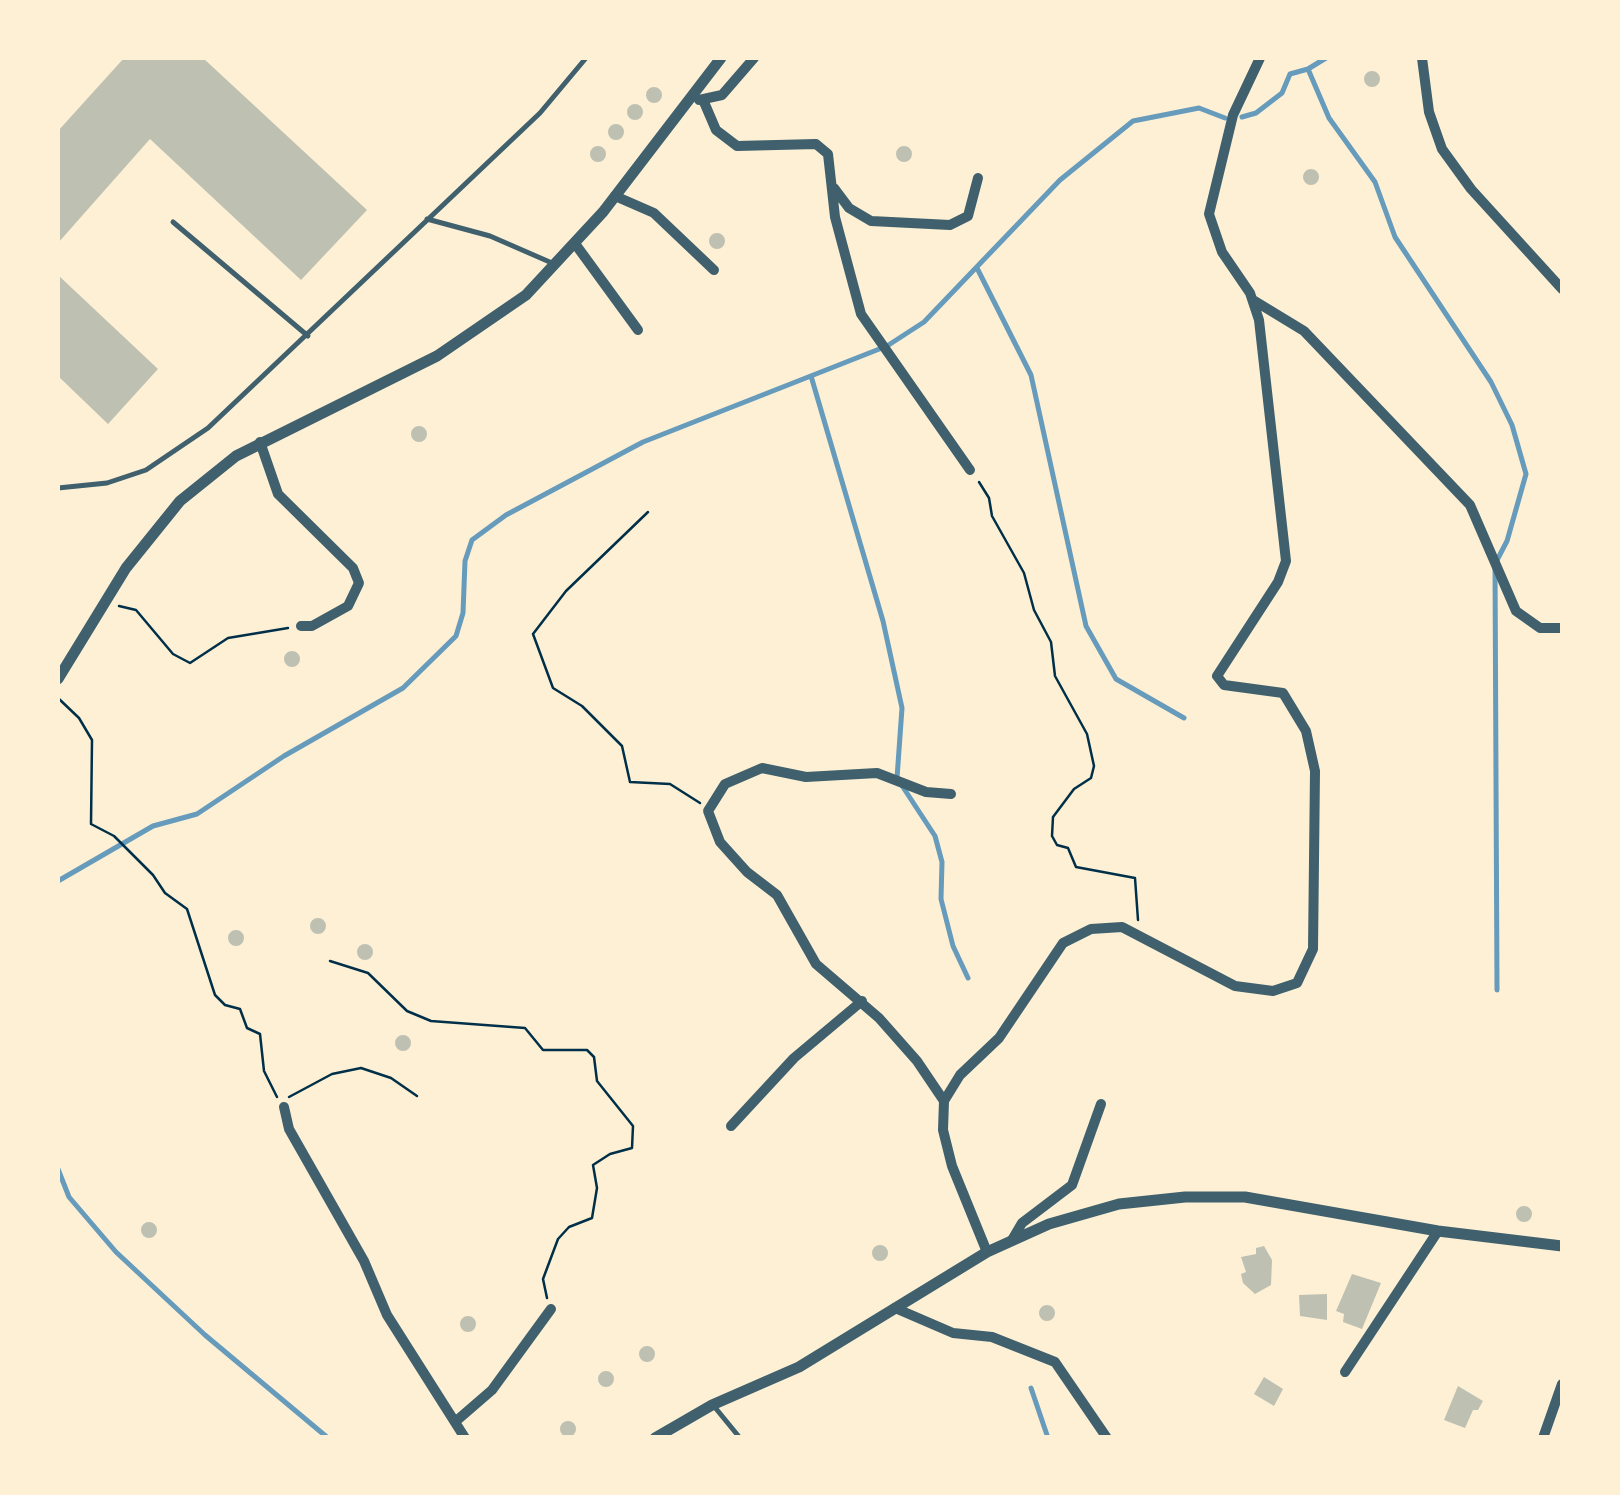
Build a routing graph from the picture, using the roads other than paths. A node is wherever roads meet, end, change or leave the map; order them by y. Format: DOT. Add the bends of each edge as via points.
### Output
graph roads {
  1 [pos="586,58"];
  2 [pos="721,58"];
  3 [pos="754,58"];
  4 [pos="1260,58"];
  5 [pos="1422,58"];
  6 [pos="690,96"];
  7 [pos="704,102"];
  8 [pos="978,178"];
  9 [pos="834,187"];
  10 [pos="615,196"];
  11 [pos="427,219"];
  12 [pos="173,222"];
  13 [pos="576,245"];
  14 [pos="557,265"];
  15 [pos="714,270"];
  16 [pos="1562,288"];
  17 [pos="1254,300"];
  18 [pos="638,330"];
  19 [pos="308,336"];
  20 [pos="260,442"];
  21 [pos="970,470"];
  22 [pos="58,488"];
  23 [pos="301,626"];
  24 [pos="1562,628"];
  25 [pos="58,679"];
  26 [pos="950,794"];
  27 [pos="862,1001"];
  28 [pos="944,1101"];
  29 [pos="1101,1104"];
  30 [pos="284,1107"];
  31 [pos="731,1126"];
  32 [pos="1438,1231"];
  33 [pos="1012,1240"];
  34 [pos="1562,1246"];
  35 [pos="987,1252"];
  36 [pos="895,1308"];
  37 [pos="550,1309"];
  38 [pos="1345,1372"];
  39 [pos="1562,1384"];
  40 [pos="712,1405"];
  41 [pos="455,1422"];
  42 [pos="465,1438"];
  43 [pos="654,1438"];
  44 [pos="740,1438"];
  45 [pos="1108,1438"];
  46 [pos="1543,1438"];
  1 -- 11 [label="lane" via="540,112"];
  2 -- 6 [label="street"];
  3 -- 7 [label="street" via="726,92"];
  4 -- 17 [label="street" via="1233,115 1209,206 1222,252"];
  5 -- 16 [label="street" via="1442,149"];
  6 -- 7 [label="street"];
  6 -- 10 [label="street"];
  7 -- 9 [label="street" via="716,130 736,146 819,145 832,160"];
  8 -- 9 [label="street" via="968,216 950,226 871,221 849,208"];
  9 -- 21 [label="street" via="834,217 861,314"];
  10 -- 13 [label="street"];
  10 -- 15 [label="street" via="654,213"];
  11 -- 14 [label="lane"];
  11 -- 19 [label="lane"];
  12 -- 19 [label="lane"];
  13 -- 14 [label="street"];
  13 -- 18 [label="street"];
  14 -- 20 [label="street" via="490,323 437,356"];
  17 -- 24 [label="street" via="1304,331 1470,504 1516,611 1540,628"];
  17 -- 28 [label="street" via="1286,561 1217,676 1224,685 1282,693 1306,731 1315,771 1313,950 1304,975 1273,991 1248,989 1172,956 1137,932 1090,928 1063,943 999,1038 960,1075"];
  19 -- 22 [label="lane" via="208,428 146,470 107,484"];
  20 -- 23 [label="street" via="278,494 353,568 359,584 348,606"];
  20 -- 25 [label="street" via="180,501 102,603"];
  26 -- 27 [label="street" via="877,773 806,777 762,768 725,784 708,811 716,837 776,896 812,960"];
  27 -- 28 [label="street"];
  27 -- 31 [label="street" via="794,1058"];
  28 -- 35 [label="street" via="949,1156"];
  29 -- 33 [label="street" via="1072,1185 1022,1224"];
  30 -- 41 [label="street" via="289,1129 387,1315"];
  32 -- 33 [label="street" via="1272,1199 1205,1196 1090,1211"];
  32 -- 34 [label="street"];
  32 -- 38 [label="street"];
  33 -- 35 [label="street"];
  35 -- 36 [label="street"];
  36 -- 40 [label="street" via="799,1367"];
  36 -- 45 [label="street" via="953,1333 992,1337 1044,1356"];
  37 -- 41 [label="street" via="492,1390"];
  39 -- 46 [label="street"];
  40 -- 43 [label="street"];
  40 -- 44 [label="lane"];
  41 -- 42 [label="street"];
}
